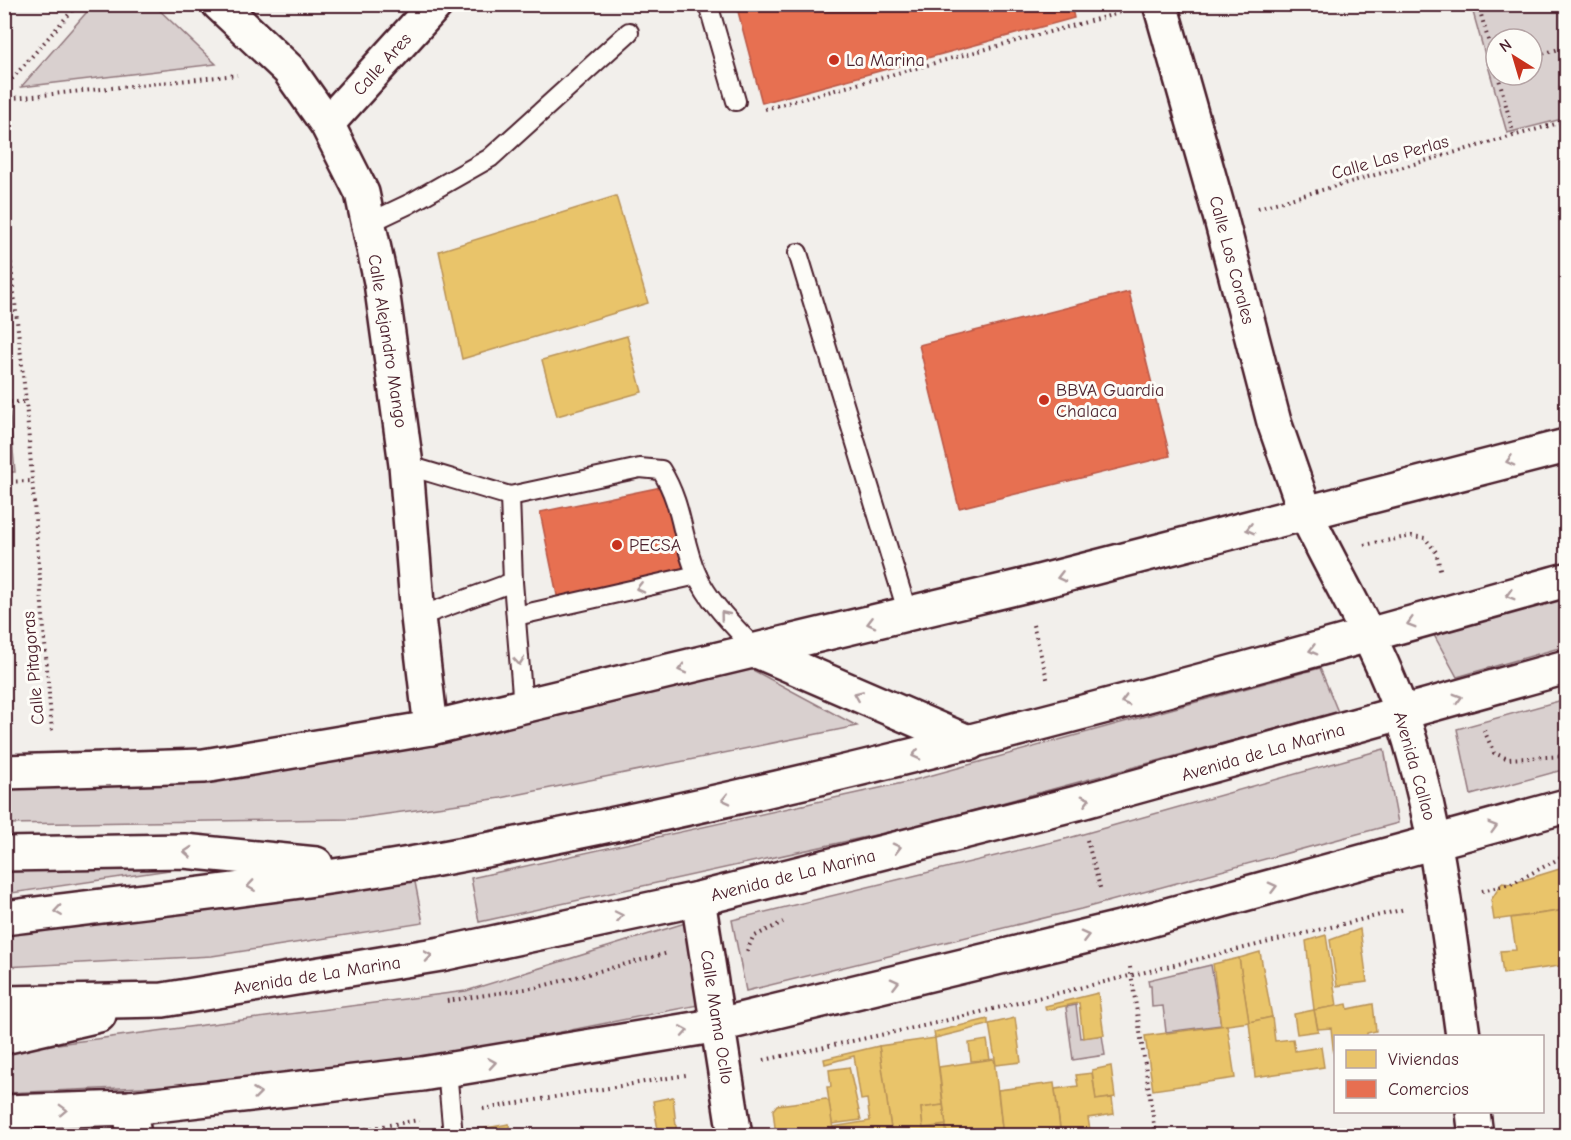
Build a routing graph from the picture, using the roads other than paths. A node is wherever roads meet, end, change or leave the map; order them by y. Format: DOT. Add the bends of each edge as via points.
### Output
graph roads {
  1 [pos="219,4"];
  2 [pos="436,4"];
  3 [pos="708,4"];
  4 [pos="1160,4"];
  5 [pos="628,32"];
  6 [pos="736,101"];
  7 [pos="327,124"];
  8 [pos="369,223"];
  9 [pos="798,254"];
  10 [pos="1566,446"];
  11 [pos="406,465"];
  12 [pos="510,496"];
  13 [pos="1306,514"];
  14 [pos="697,575"];
  15 [pos="1566,580"];
  16 [pos="513,582"];
  17 [pos="909,614"];
  18 [pos="516,616"];
  19 [pos="418,617"];
  20 [pos="1369,635"];
  21 [pos="757,651"];
  22 [pos="1566,667"];
  23 [pos="523,707"];
  24 [pos="1401,713"];
  25 [pos="431,728"];
  26 [pos="970,743"];
  27 [pos="4,772"];
  28 [pos="1566,806"];
  29 [pos="1436,843"];
  30 [pos="4,854"];
  31 [pos="372,870"];
  32 [pos="698,899"];
  33 [pos="4,918"];
  34 [pos="163,1000"];
  35 [pos="4,1003"];
  36 [pos="719,1025"];
  37 [pos="1463,1035"];
  38 [pos="4,1037"];
  39 [pos="447,1070"];
  40 [pos="4,1112"];
  41 [pos="1473,1113"];
  42 [pos="132,1122"];
  43 [pos="453,1136"];
  44 [pos="735,1136"];
  45 [pos="1476,1136"];
  1 -- 7 [label="main road, Calle Alejandro Mango" via="289,70"];
  2 -- 7 [label="main road, Calle Ares"];
  3 -- 6 [label="lane"];
  4 -- 13 [label="main road, Calle Los Corales" via="1274,422"];
  5 -- 8 [label="lane" via="490,158"];
  7 -- 8 [label="main road, Calle Alejandro Mango" via="362,193"];
  8 -- 11 [label="main road, Calle Alejandro Mango"];
  9 -- 17 [label="lane"];
  10 -- 13 [label="main road, one-way"];
  11 -- 12 [label="lane"];
  11 -- 19 [label="main road, Calle Alejandro Mango"];
  12 -- 14 [label="lane" via="640,468 661,470 675,492"];
  12 -- 16 [label="lane"];
  13 -- 17 [label="main road, one-way"];
  13 -- 20 [label="main road, Avenida Callao"];
  14 -- 18 [label="lane, one-way"];
  21 -- 14 [label="lane, one-way" via="723,614"];
  15 -- 20 [label="main road, one-way"];
  16 -- 18 [label="lane"];
  16 -- 19 [label="lane"];
  17 -- 21 [label="main road, one-way"];
  18 -- 23 [label="lane, one-way"];
  19 -- 25 [label="main road, Calle Alejandro Mango"];
  20 -- 24 [label="main road, Avenida Callao"];
  20 -- 26 [label="main road, one-way"];
  21 -- 23 [label="main road, one-way"];
  26 -- 21 [label="main road, one-way"];
  24 -- 22 [label="main road, Avenida de La Marina, one-way"];
  23 -- 25 [label="main road"];
  24 -- 29 [label="main road, Avenida Callao"];
  32 -- 24 [label="main road, Avenida de La Marina, one-way" via="1077,803"];
  25 -- 27 [label="main road" via="204,766"];
  26 -- 31 [label="main road, one-way" via="712,802"];
  29 -- 28 [label="main road, one-way"];
  36 -- 29 [label="main road, one-way" via="1120,928"];
  29 -- 37 [label="main road, Avenida Callao"];
  31 -- 30 [label="main road, one-way" via="184,851"];
  31 -- 33 [label="main road, one-way"];
  34 -- 32 [label="main road, Avenida de La Marina, one-way" via="441,954"];
  32 -- 36 [label="main road, Calle Mama Ocllo"];
  34 -- 35 [label="main road, Avenida de La Marina"];
  34 -- 38 [label="main road"];
  39 -- 36 [label="main road, one-way"];
  36 -- 44 [label="main road, Calle Mama Ocllo"];
  42 -- 39 [label="main road, one-way"];
  39 -- 43 [label="lane"];
  40 -- 42 [label="main road, one-way"];
  41 -- 45 [label="main road"];
}
